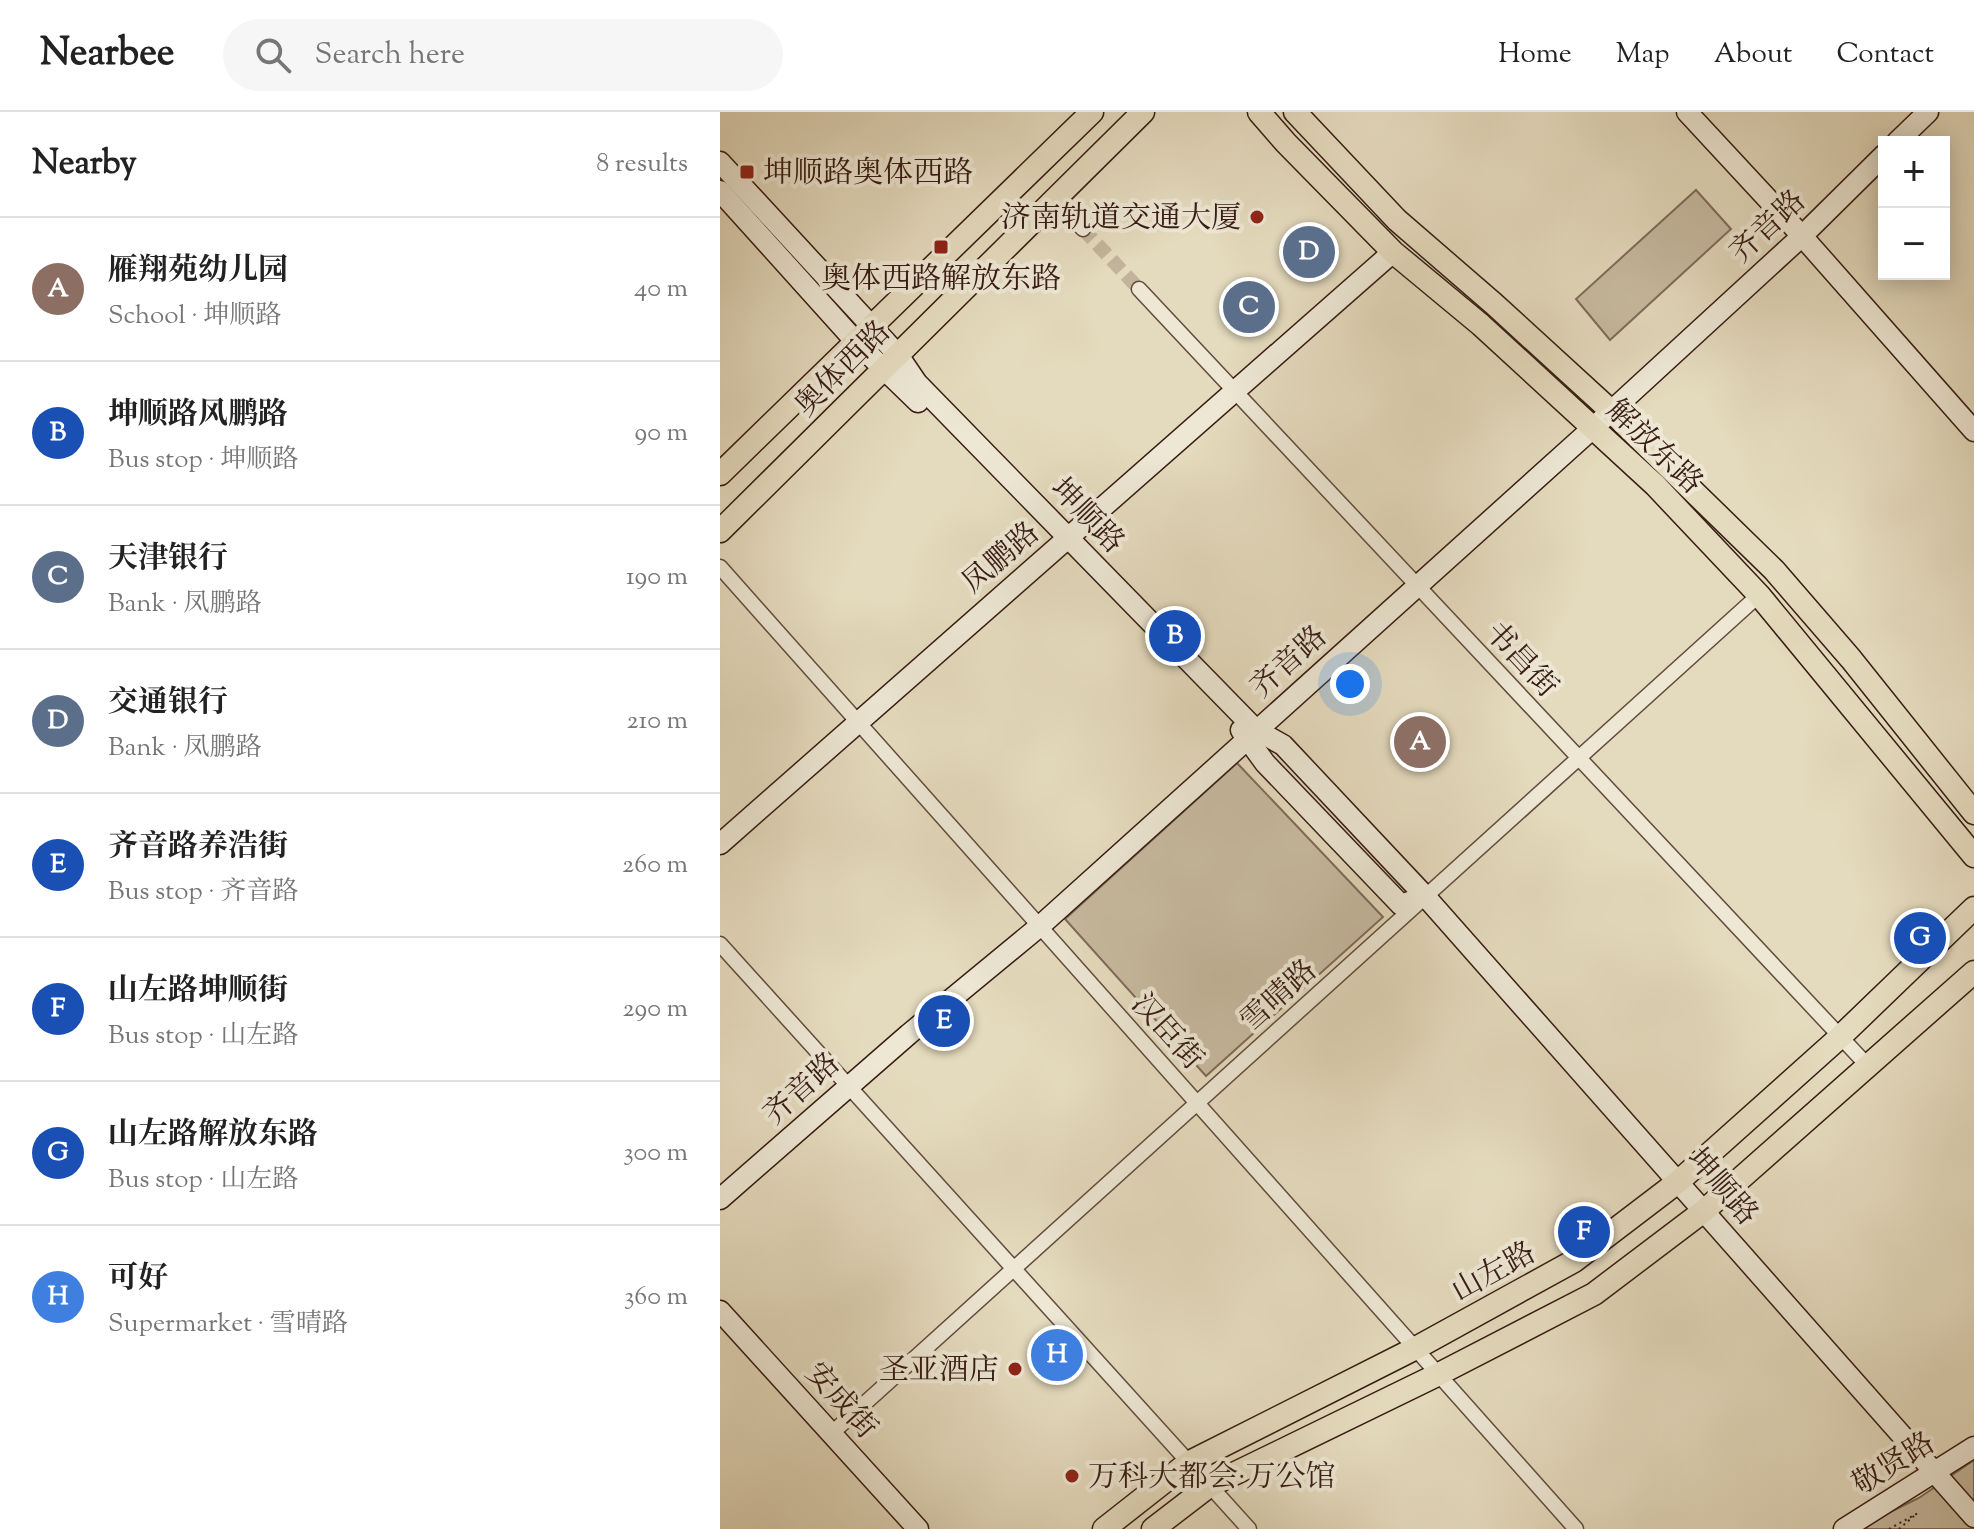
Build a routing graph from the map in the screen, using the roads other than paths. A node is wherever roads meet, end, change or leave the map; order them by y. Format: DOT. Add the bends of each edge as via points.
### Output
graph roads {
  1 [pos="1092,112"];
  2 [pos="1143,112"];
  3 [pos="1259,112"];
  4 [pos="1295,112"];
  5 [pos="1687,112"];
  6 [pos="1928,112"];
  7 [pos="1903,136"];
  8 [pos="1878,161"];
  9 [pos="720,162"];
  10 [pos="720,191"];
  11 [pos="1055,199"];
  12 [pos="1083,229"];
  13 [pos="1802,236"];
  14 [pos="1393,252"];
  15 [pos="1139,289"];
  16 [pos="864,334"];
  17 [pos="891,362"];
  18 [pos="1235,391"];
  19 [pos="1611,411"];
  20 [pos="1594,427"];
  21 [pos="1974,431"];
  22 [pos="720,474"];
  23 [pos="720,531"];
  24 [pos="1064,541"];
  25 [pos="720,567"];
  26 [pos="1417,586"];
  27 [pos="1759,595"];
  28 [pos="859,722"];
  29 [pos="1252,733"];
  30 [pos="1579,757"];
  31 [pos="1974,813"];
  32 [pos="720,844"];
  33 [pos="1974,856"];
  34 [pos="1425,896"];
  35 [pos="1974,908"];
  36 [pos="1040,926"];
  37 [pos="720,944"];
  38 [pos="1974,972"];
  39 [pos="1840,1037"];
  40 [pos="1867,1065"];
  41 [pos="849,1086"];
  42 [pos="1197,1103"];
  43 [pos="1679,1181"];
  44 [pos="720,1199"];
  45 [pos="1705,1210"];
  46 [pos="1014,1269"];
  47 [pos="720,1311"];
  48 [pos="1416,1348"];
  49 [pos="1439,1374"];
  50 [pos="832,1433"];
  51 [pos="1974,1447"];
  52 [pos="1188,1463"];
  53 [pos="1935,1473"];
  54 [pos="1209,1486"];
  55 [pos="1974,1517"];
  56 [pos="918,1529"];
  57 [pos="1104,1529"];
  58 [pos="1153,1529"];
  59 [pos="1249,1529"];
  60 [pos="1576,1529"];
  61 [pos="1844,1529"];
  1 -- 16 [label="main road, 奥体西路"];
  2 -- 11 [label="main road, 奥体西路"];
  3 -- 14 [label="main road, 解放东路"];
  4 -- 19 [label="main road, 解放东路" via="1397,220"];
  5 -- 13 [label="street"];
  6 -- 7 [label="street"];
  8 -- 13 [label="street, 齐音路"];
  9 -- 16 [label="street, 坤顺路"];
  10 -- 16 [label="street, 坤顺路"];
  11 -- 12 [label="street"];
  11 -- 17 [label="main road, 奥体西路"];
  13 -- 19 [label="street, 齐音路"];
  13 -- 21 [label="street"];
  14 -- 18 [label="street, 凤鹏路"];
  14 -- 20 [label="main road, 解放东路"];
  15 -- 18 [label="street, 书昌街"];
  16 -- 17 [label="street, 坤顺路"];
  16 -- 22 [label="main road, 奥体西路"];
  17 -- 23 [label="main road, 奥体西路"];
  17 -- 24 [label="street, 坤顺路"];
  18 -- 24 [label="street, 凤鹏路"];
  18 -- 26 [label="street, 书昌街"];
  19 -- 20 [label="street, 齐音路"];
  19 -- 31 [label="main road, 解放东路" via="1774,570"];
  20 -- 26 [label="street, 齐音路"];
  20 -- 27 [label="main road, 解放东路"];
  24 -- 28 [label="street, 凤鹏路"];
  24 -- 29 [label="street, 坤顺路"];
  25 -- 28 [label="street, 汉臣街"];
  26 -- 29 [label="street, 齐音路"];
  26 -- 30 [label="street, 书昌街"];
  27 -- 30 [label="street, 雪晴路"];
  27 -- 33 [label="main road, 解放东路"];
  28 -- 32 [label="street, 凤鹏路"];
  28 -- 36 [label="street, 汉臣街"];
  29 -- 34 [label="street, 坤顺路" via="1283,745"];
  29 -- 36 [label="street, 齐音路"];
  30 -- 34 [label="street, 雪晴路"];
  30 -- 39 [label="street, 书昌街"];
  34 -- 42 [label="street, 雪晴路"];
  34 -- 43 [label="street, 坤顺路"];
  35 -- 39 [label="main road, 山左路"];
  36 -- 41 [label="street, 齐音路"];
  36 -- 42 [label="street, 汉臣街"];
  37 -- 41 [label="street"];
  38 -- 40 [label="main road"];
  39 -- 40 [label="street, 书昌街"];
  39 -- 43 [label="main road, 山左路"];
  40 -- 45 [label="main road"];
  41 -- 44 [label="street, 齐音路"];
  41 -- 46 [label="street"];
  42 -- 46 [label="street, 雪晴路"];
  42 -- 48 [label="street, 汉臣街"];
  43 -- 45 [label="street, 坤顺路"];
  43 -- 48 [label="main road, 山左路" via="1574,1261"];
  45 -- 49 [label="main road" via="1594,1294"];
  45 -- 53 [label="street, 坤顺路"];
  46 -- 50 [label="street, 雪晴路"];
  46 -- 52 [label="street"];
  47 -- 50 [label="street, 安成街"];
  48 -- 49 [label="street, 汉臣街"];
  48 -- 52 [label="main road, 山左路"];
  49 -- 54 [label="main road"];
  49 -- 60 [label="street, 汉臣街"];
  50 -- 56 [label="street, 安成街"];
  51 -- 53 [label="street, 敬贤路"];
  52 -- 54 [label="street"];
  52 -- 57 [label="main road, 山左路"];
  53 -- 55 [label="street, 坤顺路"];
  53 -- 61 [label="street, 敬贤路"];
  54 -- 58 [label="main road"];
  54 -- 59 [label="street"];
}
